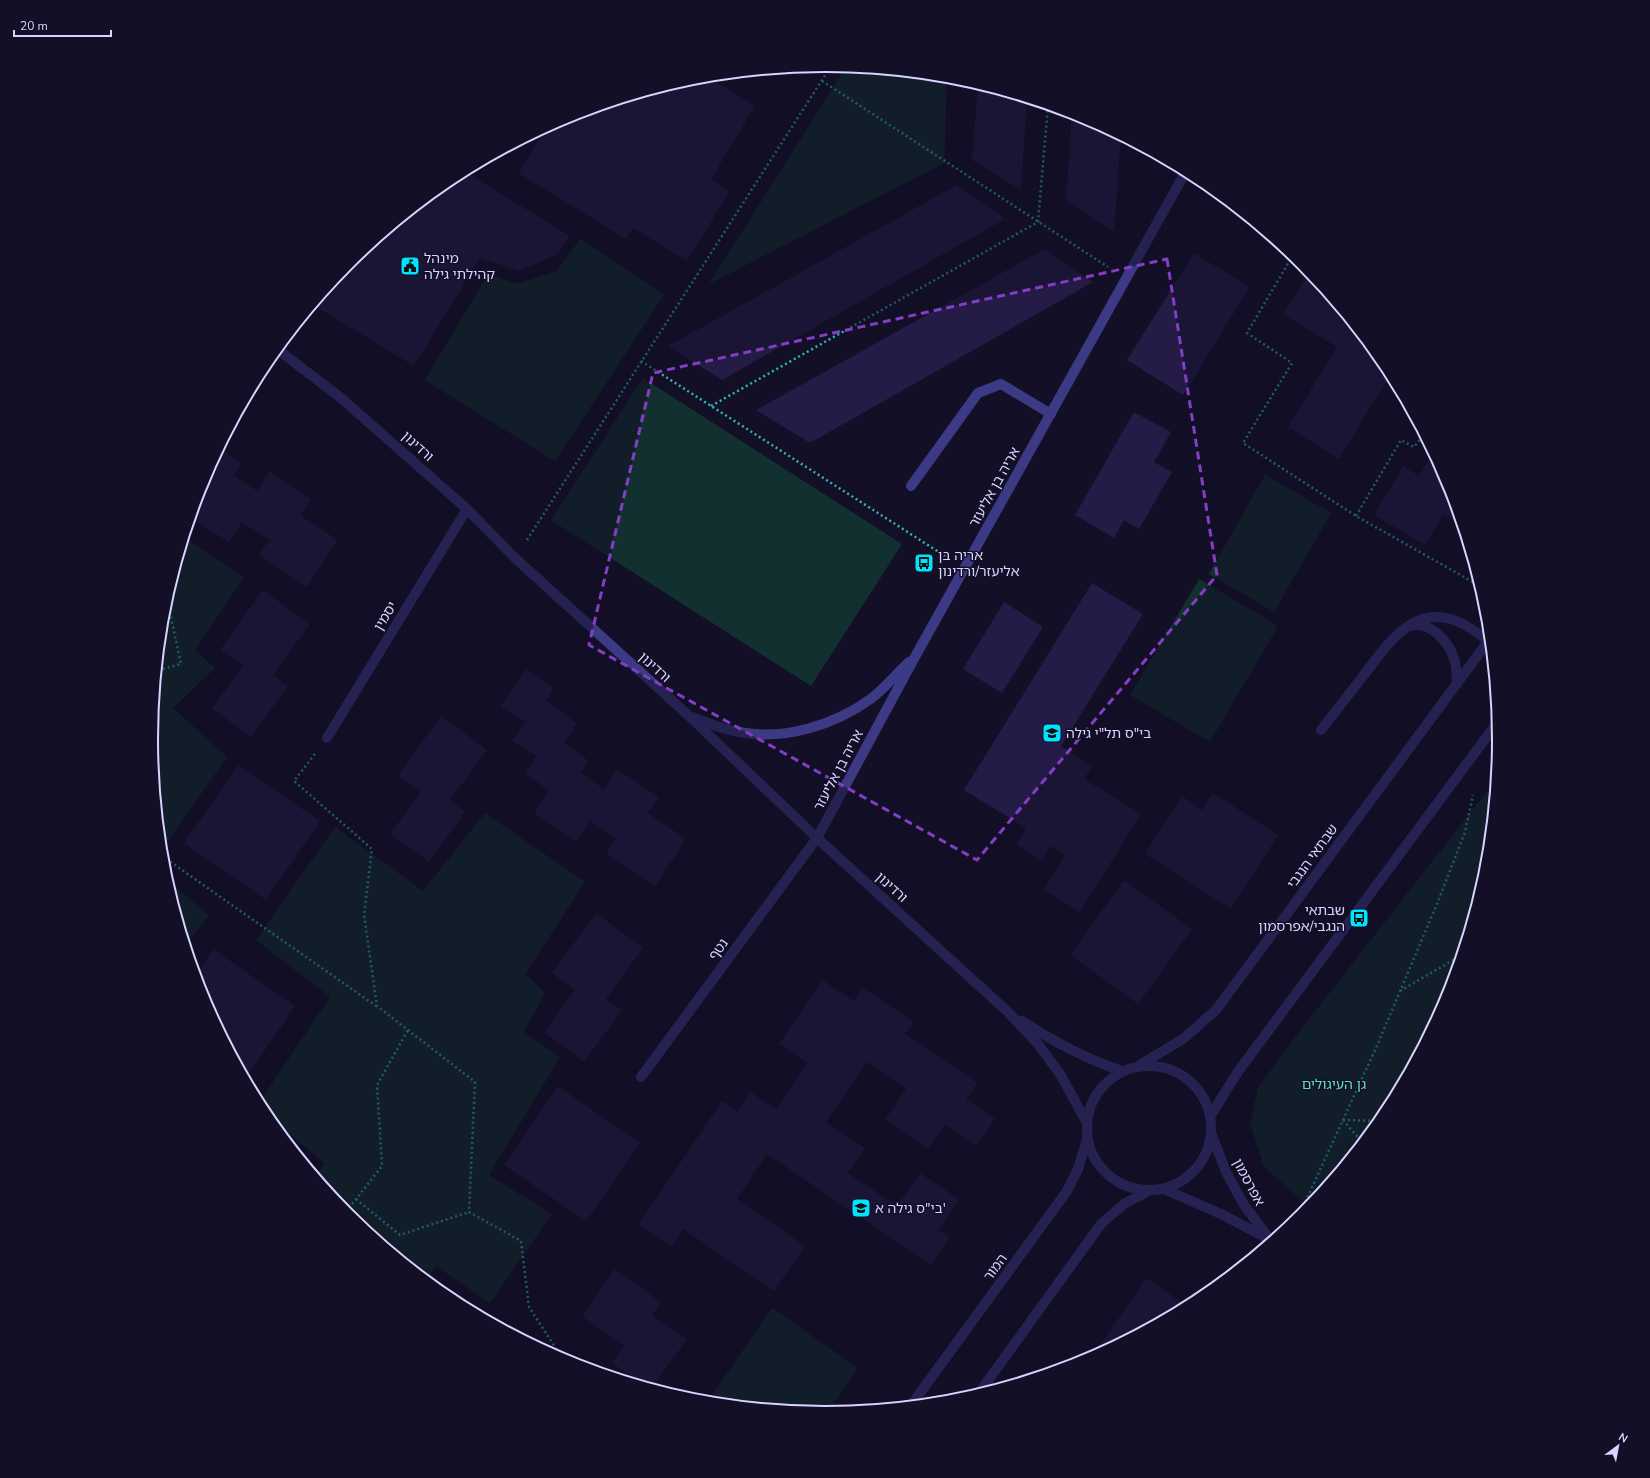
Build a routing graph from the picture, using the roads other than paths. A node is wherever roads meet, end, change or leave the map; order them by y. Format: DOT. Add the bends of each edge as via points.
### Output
graph roads {
  1 [pos="1183,176"];
  2 [pos="282,352"];
  3 [pos="1051,414"];
  4 [pos="911,486"];
  5 [pos="467,509"];
  6 [pos="1406,627"];
  7 [pos="1484,638"];
  8 [pos="1485,647"];
  9 [pos="916,655"];
  10 [pos="1457,684"];
  11 [pos="689,716"];
  12 [pos="1321,730"];
  13 [pos="1492,730"];
  14 [pos="327,738"];
  15 [pos="817,838"];
  16 [pos="1008,1012"];
  17 [pos="1138,1066"];
  18 [pos="1122,1071"];
  19 [pos="641,1077"];
  20 [pos="1211,1115"];
  21 [pos="1087,1123"];
  22 [pos="1212,1134"];
  23 [pos="1088,1139"];
  24 [pos="1164,1189"];
  25 [pos="1148,1191"];
  26 [pos="1268,1237"];
  27 [pos="1267,1238"];
  28 [pos="983,1387"];
  29 [pos="915,1399"];
  1 -- 3 [label="street, אריה בן אליעזר"];
  2 -- 5 [label="street, ורדינון" via="341,398"];
  3 -- 4 [label="street" via="1001,384 978,393"];
  3 -- 9 [label="street, אריה בן אליעזר"];
  5 -- 11 [label="street, ורדינון" via="515,558"];
  5 -- 14 [label="street, יסמין"];
  6 -- 7 [label="street" via="1417,620 1440,616 1467,626"];
  6 -- 10 [label="street" via="1414,625 1429,628 1446,642 1455,661"];
  6 -- 12 [label="street" via="1386,646"];
  8 -- 10 [label="street, שבתאי הנגבי"];
  9 -- 11 [label="street" via="872,697 843,716 813,727 767,735 738,732"];
  9 -- 15 [label="street, אריה בן אליעזר"];
  10 -- 17 [label="street, שבתאי הנגבי" via="1216,1010 1183,1039"];
  11 -- 15 [label="street, ורדינון"];
  13 -- 20 [label="street" via="1237,1073"];
  15 -- 16 [label="street, ורדינון"];
  15 -- 19 [label="street, נטף"];
  16 -- 18 [label="street, ורדינון" via="1069,1049 1095,1062"];
  16 -- 21 [label="street, ורדינון" via="1038,1044 1060,1074"];
  17 -- 18 [label="street"];
  17 -- 20 [label="street" via="1157,1066 1176,1071 1192,1082 1204,1097"];
  18 -- 21 [label="street" via="1108,1080 1097,1093 1090,1107"];
  20 -- 22 [label="street"];
  21 -- 23 [label="street"];
  22 -- 24 [label="street" via="1207,1153 1197,1169 1182,1182"];
  22 -- 26 [label="street, אפרסמון" via="1226,1172 1244,1205"];
  23 -- 25 [label="street" via="1093,1155 1115,1180 1131,1188"];
  23 -- 29 [label="street, המור" via="1067,1191"];
  24 -- 25 [label="street"];
  24 -- 27 [label="street, אפרסמון" via="1221,1214"];
  25 -- 28 [label="street" via="1124,1204 1101,1224"];
}
